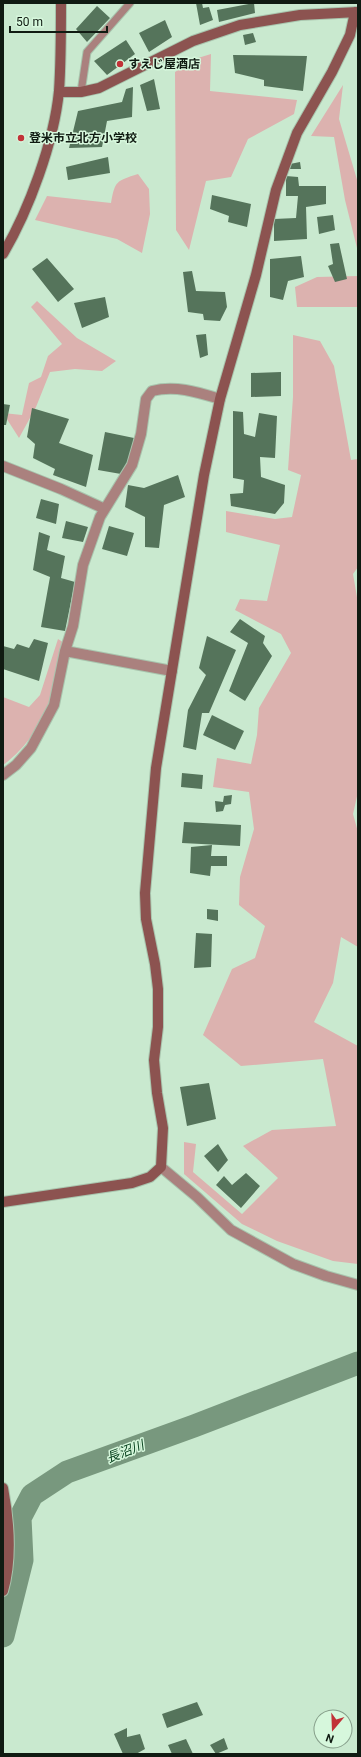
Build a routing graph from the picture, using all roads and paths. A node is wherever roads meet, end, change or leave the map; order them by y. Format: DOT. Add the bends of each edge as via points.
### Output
graph roads {
  1 [pos="61,3"];
  2 [pos="130,3"];
  3 [pos="356,12"];
  4 [pos="59,92"];
  5 [pos="81,92"];
  6 [pos="3,254"];
  7 [pos="220,399"];
  8 [pos="3,466"];
  9 [pos="105,509"];
  10 [pos="65,651"];
  11 [pos="172,671"];
  12 [pos="3,775"];
  13 [pos="161,1167"];
  14 [pos="3,1202"];
  15 [pos="358,1285"];
  16 [pos="3,1488"];
  17 [pos="3,1590"];
  1 -- 4 [label="street"];
  2 -- 5 [label="lane" via="87,52"];
  3 -- 5 [label="street" via="300,15 234,27 193,42 100,88"];
  3 -- 7 [label="street" via="350,35 332,72 297,133 276,190 256,275"];
  4 -- 5 [label="street"];
  4 -- 6 [label="street" via="51,130 34,185"];
  7 -- 9 [label="street" via="192,390 169,388 152,391 146,399 141,434 132,465"];
  7 -- 11 [label="street" via="204,475"];
  8 -- 9 [label="street"];
  9 -- 10 [label="street" via="82,565 73,626"];
  10 -- 11 [label="street"];
  10 -- 12 [label="street" via="54,705 31,748"];
  11 -- 13 [label="street" via="156,768 145,894 146,919 156,964 158,989 158,1027 154,1060 163,1128"];
  13 -- 14 [label="street" via="150,1177 132,1183"];
  13 -- 15 [label="street" via="198,1197 232,1230 293,1264"];
  16 -- 17 [label="street" via="8,1543"];
}
